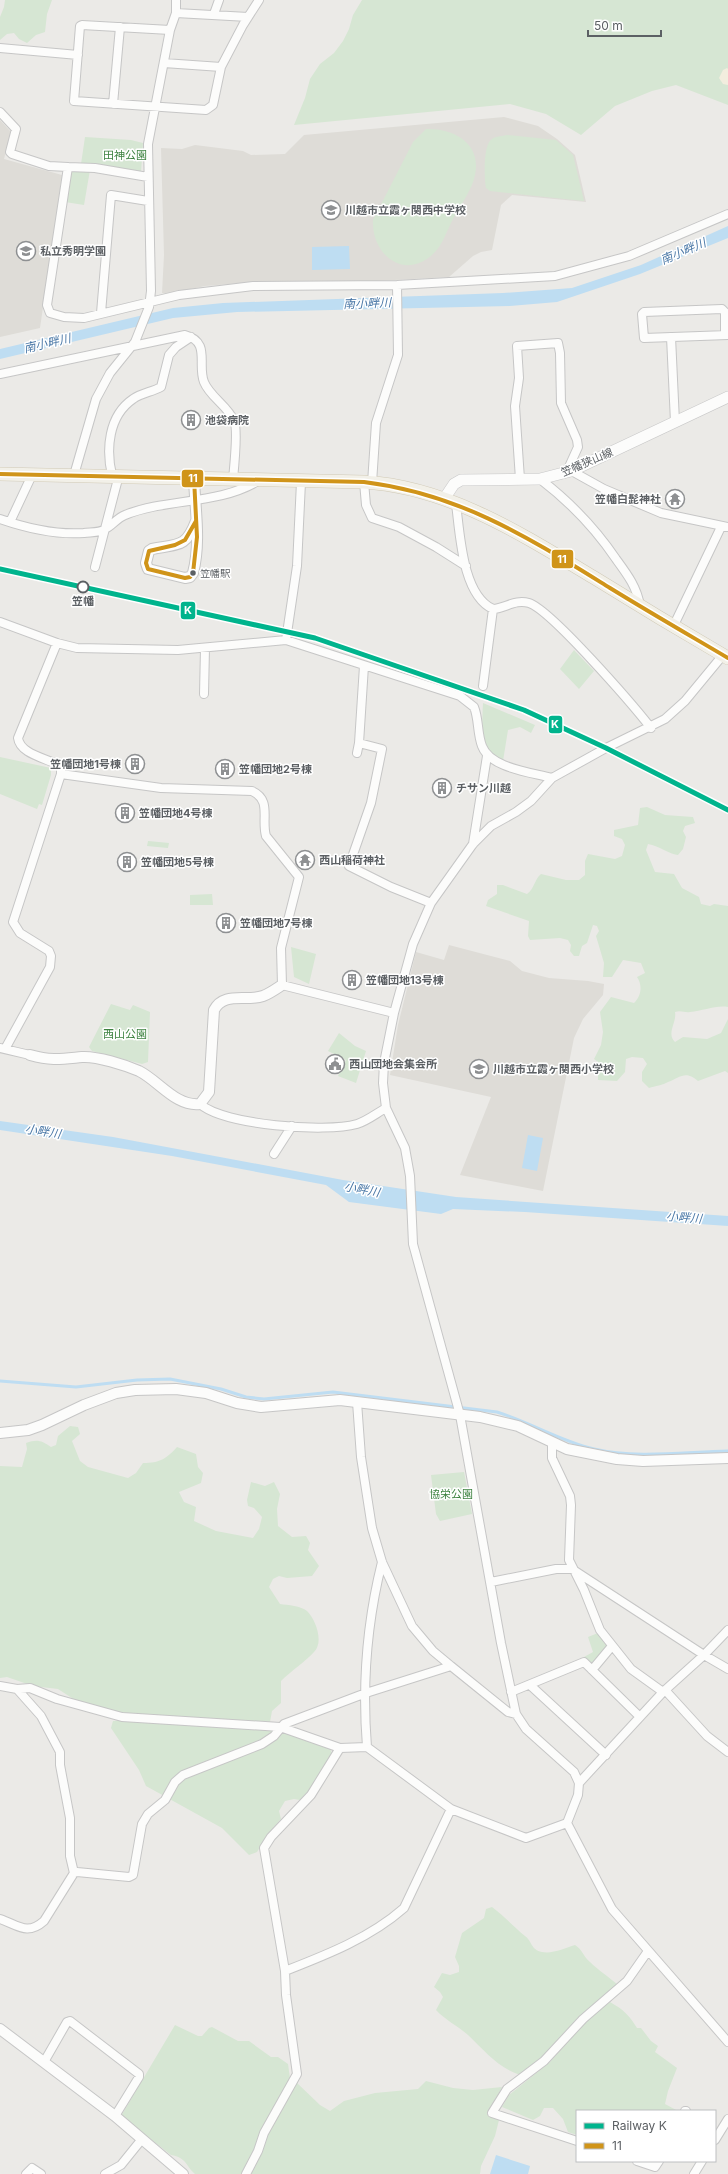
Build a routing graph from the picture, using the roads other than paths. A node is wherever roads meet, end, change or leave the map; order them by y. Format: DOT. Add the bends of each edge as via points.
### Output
graph roads {
  1 [pos="176,0"];
  2 [pos="219,0"];
  3 [pos="259,0"];
  4 [pos="176,12"];
  5 [pos="214,14"];
  6 [pos="248,17"];
  7 [pos="120,27"];
  8 [pos="170,30"];
  9 [pos="0,48"];
  10 [pos="78,55"];
  11 [pos="164,63"];
  12 [pos="221,67"];
  13 [pos="112,104"];
  14 [pos="154,106"];
  15 [pos="0,112"];
  16 [pos="68,167"];
  17 [pos="148,177"];
  18 [pos="148,201"];
  19 [pos="728,214"];
  20 [pos="397,286"];
  21 [pos="149,304"];
  22 [pos="101,314"];
  23 [pos="727,335"];
  24 [pos="671,336"];
  25 [pos="191,337"];
  26 [pos="133,344"];
  27 [pos="0,374"];
  28 [pos="728,397"];
  29 [pos="675,422"];
  30 [pos="571,471"];
  31 [pos="0,474"];
  32 [pos="32,475"];
  33 [pos="74,475"];
  34 [pos="116,475"];
  35 [pos="194,478"];
  36 [pos="233,479"];
  37 [pos="520,479"];
  38 [pos="540,479"];
  39 [pos="260,480"];
  40 [pos="301,482"];
  41 [pos="368,483"];
  42 [pos="195,500"];
  43 [pos="450,501"];
  44 [pos="0,518"];
  45 [pos="196,521"];
  46 [pos="10,522"];
  47 [pos="725,527"];
  48 [pos="105,530"];
  49 [pos="95,566"];
  50 [pos="466,566"];
  51 [pos="640,606"];
  52 [pos="493,609"];
  53 [pos="0,622"];
  54 [pos="674,625"];
  55 [pos="286,640"];
  56 [pos="57,643"];
  57 [pos="205,648"];
  58 [pos="725,656"];
  59 [pos="364,666"];
  60 [pos="483,686"];
  61 [pos="204,694"];
  62 [pos="651,728"];
  63 [pos="359,743"];
  64 [pos="356,754"];
  65 [pos="487,756"];
  66 [pos="61,774"];
  67 [pos="552,778"];
  68 [pos="473,844"];
  69 [pos="431,903"];
  70 [pos="282,985"];
  71 [pos="394,1013"];
  72 [pos="3,1049"];
  73 [pos="30,1055"];
  74 [pos="200,1104"];
  75 [pos="386,1108"];
  76 [pos="292,1126"];
  77 [pos="274,1154"];
  78 [pos="357,1402"];
  79 [pos="460,1414"];
  80 [pos="0,1434"];
  81 [pos="552,1443"];
  82 [pos="728,1458"];
  83 [pos="382,1562"];
  84 [pos="572,1569"];
  85 [pos="491,1582"];
  86 [pos="728,1630"];
  87 [pos="612,1646"];
  88 [pos="704,1656"];
  89 [pos="451,1666"];
  90 [pos="728,1669"];
  91 [pos="592,1670"];
  92 [pos="530,1685"];
  93 [pos="0,1686"];
  94 [pos="17,1689"];
  95 [pos="664,1691"];
  96 [pos="511,1692"];
  97 [pos="366,1693"];
  98 [pos="516,1714"];
  99 [pos="640,1716"];
  100 [pos="280,1728"];
  101 [pos="340,1748"];
  102 [pos="367,1748"];
  103 [pos="728,1752"];
  104 [pos="606,1755"];
  105 [pos="579,1783"];
  106 [pos="451,1810"];
  107 [pos="567,1823"];
  108 [pos="74,1873"];
  109 [pos="0,1919"];
  110 [pos="648,1951"];
  111 [pos="285,1971"];
  112 [pos="0,2029"];
  113 [pos="728,2042"];
  114 [pos="44,2062"];
  115 [pos="115,2116"];
  116 [pos="728,2119"];
  117 [pos="716,2138"];
  118 [pos="142,2139"];
  119 [pos="576,2141"];
  120 [pos="640,2162"];
  121 [pos="658,2162"];
  122 [pos="701,2162"];
  123 [pos="26,2174"];
  124 [pos="41,2174"];
  125 [pos="105,2174"];
  126 [pos="184,2174"];
  127 [pos="246,2174"];
  128 [pos="694,2174"];
  1 -- 4 [label="street"];
  2 -- 5 [label="street"];
  3 -- 6 [label="street"];
  4 -- 5 [label="street"];
  4 -- 8 [label="street"];
  5 -- 6 [label="street"];
  6 -- 12 [label="street"];
  7 -- 8 [label="street"];
  7 -- 10 [label="street" via="80,26"];
  7 -- 13 [label="street"];
  8 -- 11 [label="street"];
  9 -- 10 [label="street"];
  10 -- 13 [label="street" via="74,101"];
  11 -- 12 [label="street"];
  11 -- 14 [label="street"];
  12 -- 14 [label="street" via="213,105 206,110"];
  13 -- 14 [label="street"];
  14 -- 17 [label="street" via="149,139"];
  15 -- 16 [label="street" via="16,129 10,152 12,154 49,166"];
  16 -- 17 [label="street" via="95,168"];
  16 -- 22 [label="street" via="47,305 50,313 64,318 84,318"];
  17 -- 18 [label="street"];
  18 -- 21 [label="street"];
  18 -- 22 [label="street" via="111,195"];
  19 -- 20 [label="street" via="630,256 555,276"];
  20 -- 21 [label="street" via="253,286 202,291"];
  20 -- 41 [label="street" via="398,355 376,422"];
  21 -- 22 [label="street"];
  21 -- 26 [label="street"];
  23 -- 24 [label="street"];
  23 -- 24 [label="street" via="725,312 722,309 642,314 644,338"];
  24 -- 29 [label="street"];
  25 -- 26 [label="street" via="185,335"];
  25 -- 34 [label="street" via="169,355 161,387 133,399 122,410 109,436 108,450"];
  25 -- 36 [label="street" via="198,342 202,353 204,381 235,422"];
  26 -- 27 [label="street"];
  26 -- 33 [label="street" via="110,373 96,399"];
  28 -- 29 [label="main road, 笠幡狭山線"];
  29 -- 30 [label="main road, 笠幡狭山線"];
  30 -- 37 [label="street" via="568,469 569,465 578,447 561,403 559,344 517,346 519,378 515,406"];
  30 -- 38 [label="main road, 笠幡狭山線"];
  30 -- 47 [label="street" via="604,489 661,513"];
  31 -- 32 [label="main road"];
  32 -- 33 [label="main road"];
  32 -- 46 [label="street"];
  33 -- 34 [label="main road"];
  34 -- 35 [label="main road"];
  34 -- 48 [label="street"];
  35 -- 36 [label="main road"];
  35 -- 42 [label="street"];
  36 -- 39 [label="main road"];
  37 -- 38 [label="main road, 笠幡狭山線"];
  37 -- 43 [label="main road, 笠幡狭山線" via="461,480 454,484"];
  38 -- 51 [label="street" via="563,497 597,531 632,581 638,593"];
  39 -- 40 [label="main road"];
  39 -- 42 [label="street" via="245,488"];
  40 -- 41 [label="main road"];
  40 -- 55 [label="street" via="297,566"];
  41 -- 43 [label="main road" via="416,490"];
  41 -- 50 [label="street" via="366,505 372,518 399,527"];
  42 -- 45 [label="street"];
  42 -- 48 [label="street" via="161,505 123,515"];
  43 -- 50 [label="street"];
  43 -- 51 [label="main road" via="534,541"];
  44 -- 46 [label="street"];
  45 -- 45 [label="street" via="194,569 190,577 148,569 146,563 149,551 184,542 192,534"];
  46 -- 48 [label="street" via="82,533"];
  47 -- 54 [label="street"];
  48 -- 49 [label="street"];
  50 -- 52 [label="street" via="479,599"];
  51 -- 54 [label="main road"];
  52 -- 60 [label="street"];
  52 -- 62 [label="street" via="518,602 537,607 636,708"];
  53 -- 56 [label="street"];
  54 -- 58 [label="main road"];
  55 -- 57 [label="street"];
  55 -- 59 [label="street"];
  56 -- 57 [label="street" via="97,649"];
  56 -- 66 [label="street" via="18,738 25,750 58,765"];
  57 -- 61 [label="street"];
  58 -- 62 [label="street" via="685,701"];
  59 -- 63 [label="street"];
  59 -- 65 [label="street" via="468,701 477,713 479,734"];
  62 -- 67 [label="street" via="606,748"];
  63 -- 64 [label="street"];
  63 -- 69 [label="street" via="382,749 371,803 349,866"];
  65 -- 67 [label="street" via="502,764"];
  65 -- 68 [label="street"];
  66 -- 70 [label="street" via="161,788 252,791 258,794 264,802 266,811 266,836 299,877 281,948"];
  66 -- 72 [label="street" via="13,922 20,933 49,951 50,966"];
  67 -- 68 [label="street" via="531,801 491,826"];
  68 -- 69 [label="street"];
  69 -- 71 [label="street" via="413,944"];
  70 -- 71 [label="street"];
  70 -- 74 [label="street" via="261,997 226,999 218,1003 214,1010 209,1092"];
  71 -- 75 [label="street" via="384,1063 383,1089"];
  72 -- 73 [label="street"];
  73 -- 74 [label="street" via="63,1060 90,1058 126,1066 140,1072 180,1100 188,1104"];
  74 -- 76 [label="street" via="212,1112 237,1119"];
  75 -- 76 [label="street" via="358,1124 343,1127"];
  75 -- 79 [label="street" via="405,1148 410,1179 415,1257"];
  76 -- 77 [label="street"];
  78 -- 79 [label="street"];
  78 -- 80 [label="street" via="327,1401 261,1407 248,1406 192,1390 135,1390 100,1398 35,1427"];
  78 -- 83 [label="street" via="361,1457 372,1528"];
  79 -- 81 [label="street" via="496,1419 518,1426"];
  79 -- 85 [label="street"];
  81 -- 82 [label="street" via="579,1452 617,1459"];
  81 -- 84 [label="street" via="552,1458 570,1496 569,1560"];
  83 -- 89 [label="street" via="412,1626 433,1651"];
  83 -- 97 [label="street" via="366,1652"];
  84 -- 85 [label="street" via="556,1569"];
  84 -- 87 [label="street" via="584,1590 600,1630"];
  84 -- 88 [label="street"];
  85 -- 96 [label="street"];
  86 -- 88 [label="street"];
  87 -- 91 [label="street"];
  87 -- 95 [label="street" via="631,1669"];
  88 -- 90 [label="street"];
  88 -- 95 [label="street"];
  89 -- 97 [label="street"];
  89 -- 98 [label="street" via="508,1712"];
  91 -- 92 [label="street" via="584,1662"];
  91 -- 99 [label="street"];
  92 -- 96 [label="street"];
  92 -- 104 [label="street"];
  93 -- 94 [label="street"];
  94 -- 100 [label="street" via="30,1688 57,1699 122,1717"];
  94 -- 108 [label="street" via="41,1716 60,1752 70,1818 70,1848"];
  95 -- 99 [label="street"];
  95 -- 103 [label="street" via="707,1736"];
  96 -- 98 [label="street"];
  97 -- 100 [label="street"];
  97 -- 102 [label="street"];
  98 -- 105 [label="street" via="526,1729 574,1772"];
  99 -- 104 [label="street"];
  100 -- 101 [label="street"];
  100 -- 108 [label="street" via="262,1744 194,1770 175,1782 165,1800 148,1814 142,1824 133,1875 129,1877"];
  101 -- 102 [label="street"];
  101 -- 111 [label="street" via="311,1795 271,1837 264,1848"];
  102 -- 106 [label="street"];
  104 -- 105 [label="street"];
  105 -- 107 [label="street" via="578,1795"];
  106 -- 107 [label="street" via="526,1838"];
  106 -- 111 [label="street" via="404,1908 393,1918 336,1951"];
  107 -- 110 [label="street" via="612,1909"];
  108 -- 109 [label="street" via="44,1921 38,1926 21,1928"];
  110 -- 113 [label="street"];
  110 -- 119 [label="street" via="627,1981 583,2019 544,2061 507,2089 492,2113"];
  111 -- 127 [label="street" via="286,1995 298,2074 264,2133"];
  112 -- 114 [label="street"];
  114 -- 115 [label="street"];
  114 -- 115 [label="street" via="66,2022 70,2021 139,2074"];
  115 -- 118 [label="street"];
  116 -- 117 [label="street"];
  118 -- 125 [label="street" via="121,2165"];
  118 -- 126 [label="street"];
  120 -- 121 [label="street" via="656,2167"];
  122 -- 128 [label="street"];
  123 -- 124 [label="street" via="32,2168"];
}
